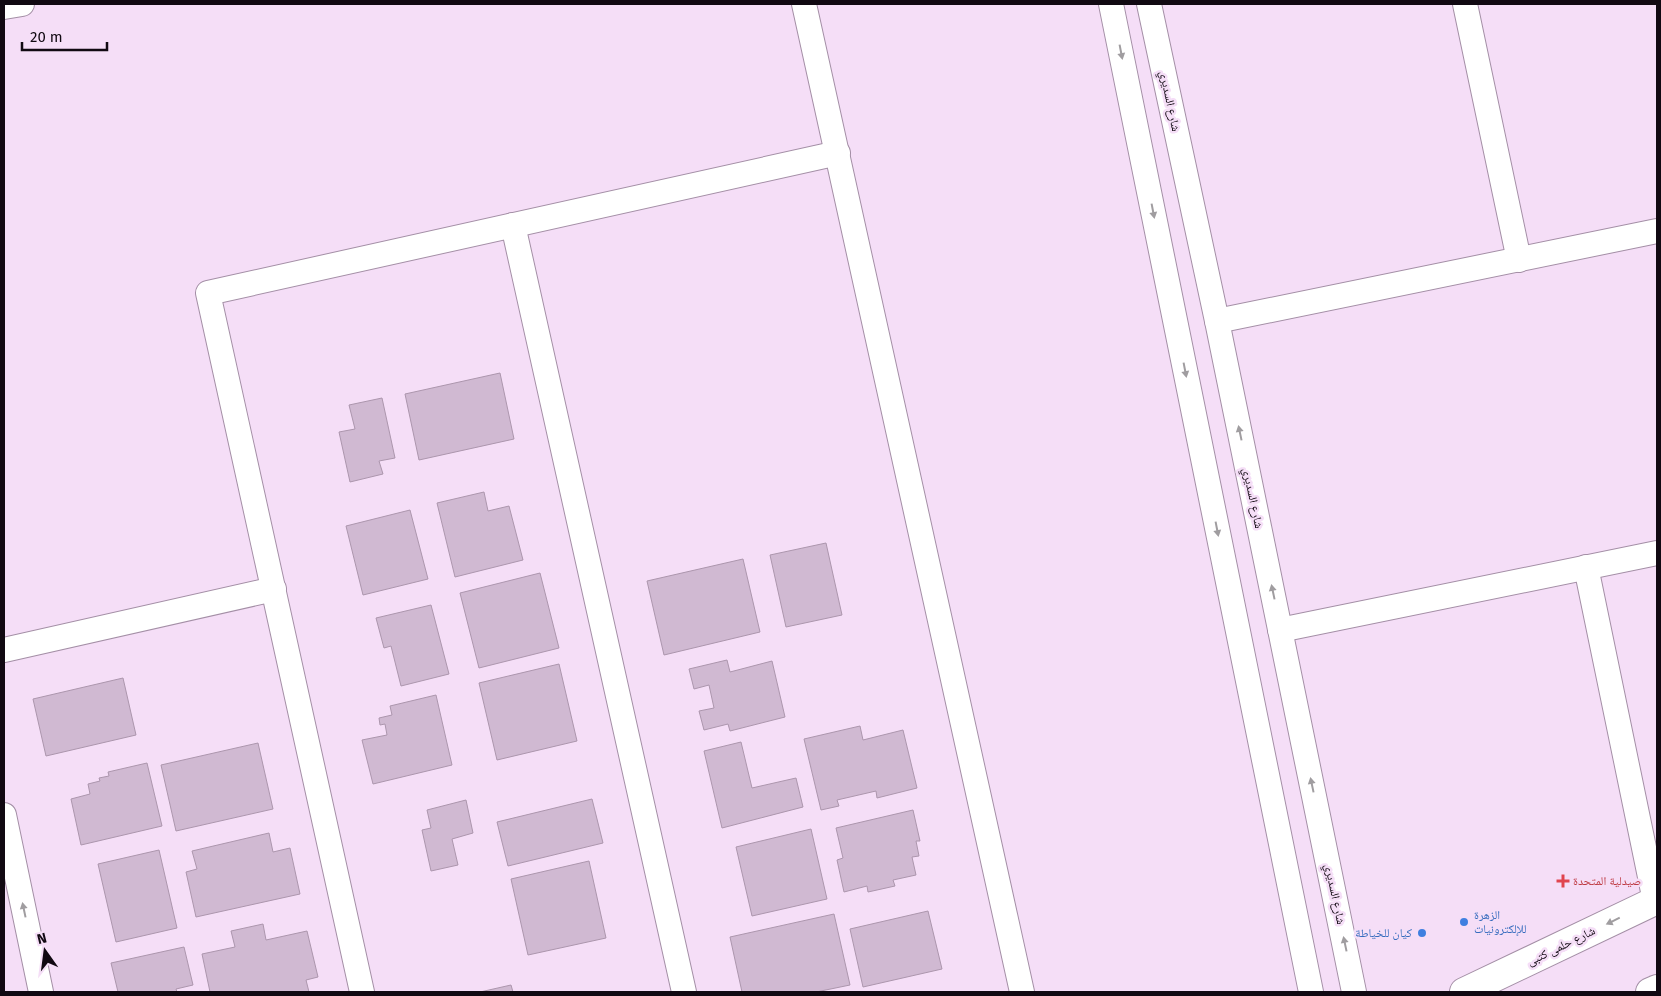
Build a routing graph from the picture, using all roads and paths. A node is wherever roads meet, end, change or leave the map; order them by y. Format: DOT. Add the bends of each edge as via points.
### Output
graph roads {
  1 [pos="22,4"];
  2 [pos="804,4"];
  3 [pos="1111,4"];
  4 [pos="1149,4"];
  5 [pos="1465,4"];
  6 [pos="4,8"];
  7 [pos="838,153"];
  8 [pos="513,225"];
  9 [pos="1657,231"];
  10 [pos="1519,260"];
  11 [pos="1217,321"];
  12 [pos="1657,553"];
  13 [pos="1586,567"];
  14 [pos="274,589"];
  15 [pos="1280,630"];
  16 [pos="4,650"];
  17 [pos="4,815"];
  18 [pos="1656,900"];
  19 [pos="1657,989"];
  20 [pos="41,992"];
  21 [pos="362,992"];
  22 [pos="684,992"];
  23 [pos="1022,992"];
  24 [pos="1311,992"];
  25 [pos="1354,992"];
  26 [pos="1464,992"];
  27 [pos="1650,992"];
  1 -- 6 [label="street"];
  2 -- 7 [label="street"];
  3 -- 24 [label="street, one-way"];
  4 -- 11 [label="street, شارع السديري"];
  5 -- 10 [label="street"];
  7 -- 8 [label="street"];
  7 -- 23 [label="street"];
  8 -- 14 [label="street" via="208,293"];
  8 -- 22 [label="street"];
  9 -- 10 [label="street"];
  10 -- 11 [label="street"];
  15 -- 11 [label="street, شارع السديري, one-way"];
  12 -- 13 [label="street"];
  13 -- 15 [label="street"];
  13 -- 18 [label="street"];
  14 -- 16 [label="street"];
  14 -- 21 [label="street"];
  25 -- 15 [label="street, شارع السديري, one-way"];
  20 -- 17 [label="street, one-way"];
  18 -- 26 [label="street, شارع حلمى كتبى, one-way"];
  19 -- 27 [label="street"];
}
